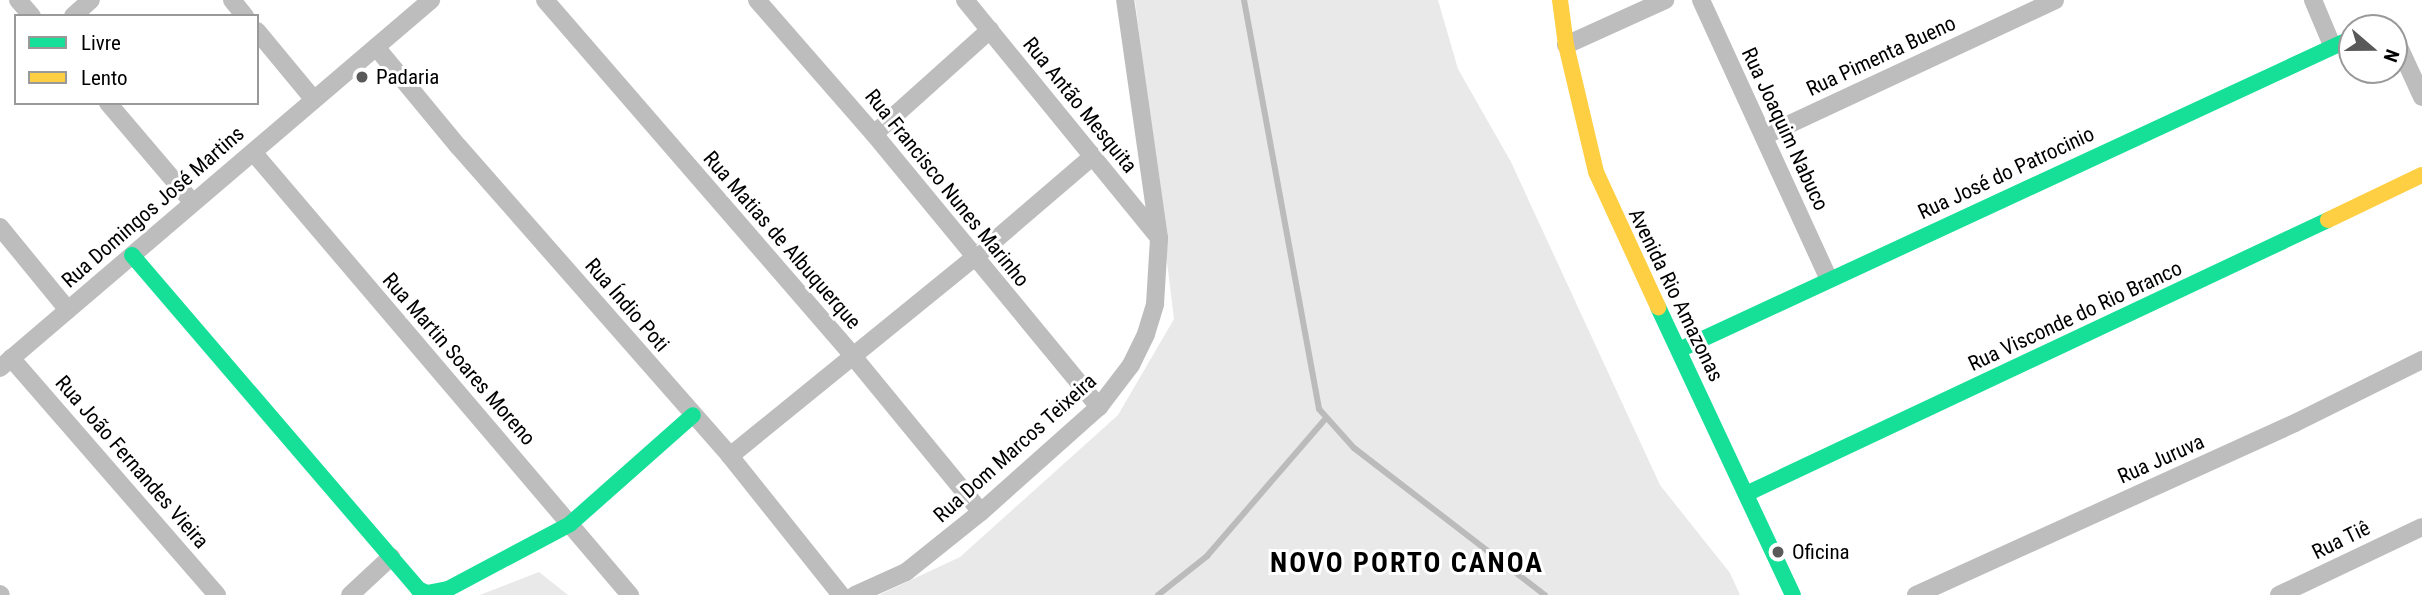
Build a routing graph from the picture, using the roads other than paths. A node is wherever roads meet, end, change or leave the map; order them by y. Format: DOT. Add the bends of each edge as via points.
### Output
graph roads {
  1 [pos="18,0"];
  2 [pos="91,0"];
  3 [pos="232,0"];
  4 [pos="431,0"];
  5 [pos="545,0"];
  6 [pos="757,0"];
  7 [pos="965,0"];
  8 [pos="1125,0"];
  9 [pos="1560,0"];
  10 [pos="1665,0"];
  11 [pos="1701,0"];
  12 [pos="2055,0"];
  13 [pos="2313,0"];
  14 [pos="30,14"];
  15 [pos="75,14"];
  16 [pos="243,14"];
  17 [pos="990,30"];
  18 [pos="259,33"];
  19 [pos="2338,43"];
  20 [pos="1566,44"];
  21 [pos="2332,45"];
  22 [pos="376,47"];
  23 [pos="2408,66"];
  24 [pos="2422,97"];
  25 [pos="314,100"];
  26 [pos="110,105"];
  27 [pos="874,134"];
  28 [pos="1764,136"];
  29 [pos="253,152"];
  30 [pos="1093,156"];
  31 [pos="2422,176"];
  32 [pos="193,203"];
  33 [pos="0,227"];
  34 [pos="1159,238"];
  35 [pos="132,255"];
  36 [pos="974,258"];
  37 [pos="1828,278"];
  38 [pos="68,310"];
  39 [pos="1679,349"];
  40 [pos="852,355"];
  41 [pos="2422,360"];
  42 [pos="6,363"];
  43 [pos="1099,407"];
  44 [pos="693,415"];
  45 [pos="730,456"];
  46 [pos="1746,494"];
  47 [pos="981,512"];
  48 [pos="570,524"];
  49 [pos="2422,527"];
  50 [pos="391,557"];
  51 [pos="218,595"];
  52 [pos="350,595"];
  53 [pos="631,595"];
  54 [pos="841,595"];
  55 [pos="855,595"];
  56 [pos="1793,595"];
  57 [pos="1916,595"];
  58 [pos="2279,595"];
  1 -- 14 [label="street"];
  2 -- 15 [label="street"];
  3 -- 16 [label="street"];
  4 -- 22 [label="street, Rua Domingos José Martins"];
  5 -- 40 [label="street, Rua Matias de Albuquerque"];
  6 -- 27 [label="street, Rua Francisco Nunes Marinho"];
  7 -- 17 [label="street, Rua Antão Mesquita"];
  8 -- 34 [label="street, Rua Dom Marcos Teixeira"];
  9 -- 20 [label="street, Avenida Rio Amazonas"];
  10 -- 20 [label="street"];
  11 -- 28 [label="street, Rua Joaquim Nabuco"];
  12 -- 28 [label="street, Rua Pimenta Bueno"];
  13 -- 21 [label="street"];
  17 -- 27 [label="street"];
  17 -- 30 [label="street, Rua Antão Mesquita"];
  18 -- 25 [label="street"];
  19 -- 21 [label="street, Rua José do Patrocinio"];
  20 -- 39 [label="street, Avenida Rio Amazonas" via="1597,172"];
  21 -- 37 [label="street, Rua José do Patrocinio"];
  22 -- 25 [label="street, Rua Domingos José Martins"];
  22 -- 44 [label="street, Rua Índio Poti"];
  23 -- 24 [label="street"];
  25 -- 29 [label="street, Rua Domingos José Martins"];
  26 -- 32 [label="street"];
  27 -- 36 [label="street, Rua Francisco Nunes Marinho"];
  28 -- 37 [label="street, Rua Joaquim Nabuco"];
  29 -- 32 [label="street, Rua Domingos José Martins"];
  29 -- 48 [label="street, Rua Martin Soares Moreno"];
  30 -- 34 [label="street, Rua Antão Mesquita"];
  30 -- 36 [label="street"];
  31 -- 46 [label="street, Rua Visconde do Rio Branco"];
  32 -- 35 [label="street, Rua Domingos José Martins"];
  33 -- 38 [label="street"];
  34 -- 43 [label="street, Rua Dom Marcos Teixeira" via="1155,304 1146,334 1131,365"];
  35 -- 38 [label="street, Rua Domingos José Martins"];
  35 -- 50 [label="street"];
  36 -- 40 [label="street"];
  36 -- 43 [label="street, Rua Francisco Nunes Marinho"];
  37 -- 39 [label="street, Rua José do Patrocinio"];
  38 -- 42 [label="street, Rua Domingos José Martins"];
  39 -- 46 [label="street, Avenida Rio Amazonas"];
  40 -- 45 [label="street"];
  40 -- 47 [label="street, Rua Matias de Albuquerque"];
  41 -- 57 [label="street, Rua Juruva"];
  42 -- 51 [label="street, Rua João Fernandes Vieira"];
  43 -- 47 [label="street, Rua Dom Marcos Teixeira"];
  44 -- 45 [label="street, Rua Índio Poti"];
  44 -- 48 [label="street"];
  45 -- 54 [label="street, Rua Índio Poti"];
  46 -- 56 [label="street, Avenida Rio Amazonas"];
  47 -- 55 [label="street, Rua Dom Marcos Teixeira" via="906,572"];
  48 -- 50 [label="street" via="447,589 427,593 418,589"];
  48 -- 53 [label="street, Rua Martin Soares Moreno"];
  49 -- 58 [label="street, Rua Tiê"];
  50 -- 52 [label="street"];
}
